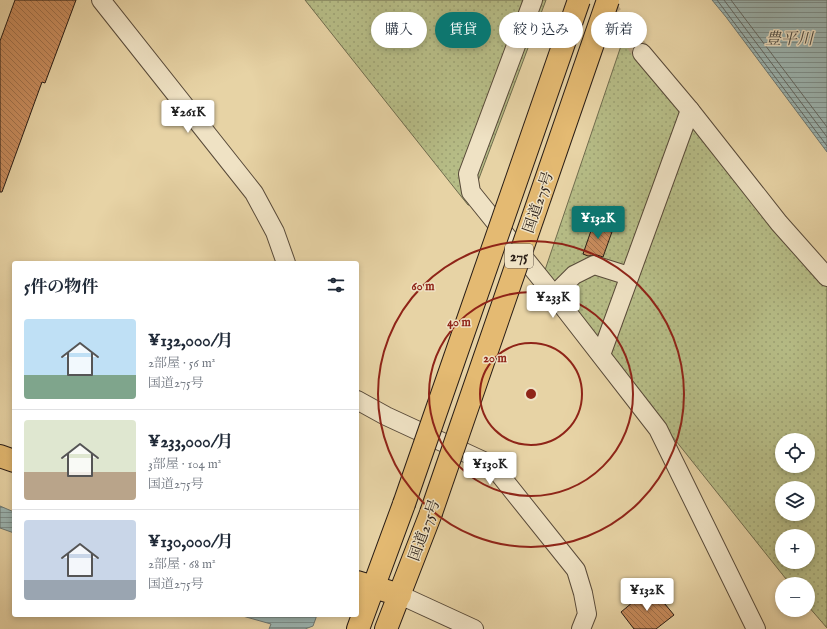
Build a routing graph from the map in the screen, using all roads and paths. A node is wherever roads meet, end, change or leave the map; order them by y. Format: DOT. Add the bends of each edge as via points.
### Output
graph roads {
  1 [pos="101,0"];
  2 [pos="533,0"];
  3 [pos="579,0"];
  4 [pos="608,0"];
  5 [pos="642,53"];
  6 [pos="690,110"];
  7 [pos="285,261"];
  8 [pos="629,276"];
  9 [pos="827,277"];
  10 [pos="554,295"];
  11 [pos="601,355"];
  12 [pos="359,401"];
  13 [pos="0,456"];
  14 [pos="12,460"];
  15 [pos="365,584"];
  16 [pos="400,595"];
  17 [pos="358,629"];
  18 [pos="386,629"];
  19 [pos="474,629"];
  20 [pos="581,629"];
  21 [pos="756,629"];
  1 -- 7 [label="street" via="254,193 275,232"];
  2 -- 10 [label="street" via="468,174 471,192"];
  3 -- 15 [label="main road, 国道275号 / 275, bridge" via="404,504"];
  4 -- 16 [label="main road, 国道275号 / 275, bridge" via="431,513"];
  5 -- 6 [label="street"];
  6 -- 8 [label="street"];
  6 -- 9 [label="street" via="779,223"];
  8 -- 10 [label="street" via="594,265 574,275"];
  8 -- 11 [label="street"];
  10 -- 11 [label="street"];
  11 -- 21 [label="street" via="658,429"];
  12 -- 20 [label="street" via="492,465 576,570 587,614"];
  13 -- 14 [label="main road"];
  15 -- 16 [label="main road"];
  15 -- 17 [label="main road, 国道275号 / 275"];
  16 -- 18 [label="main road, 国道275号 / 275"];
  16 -- 19 [label="street"];
}
